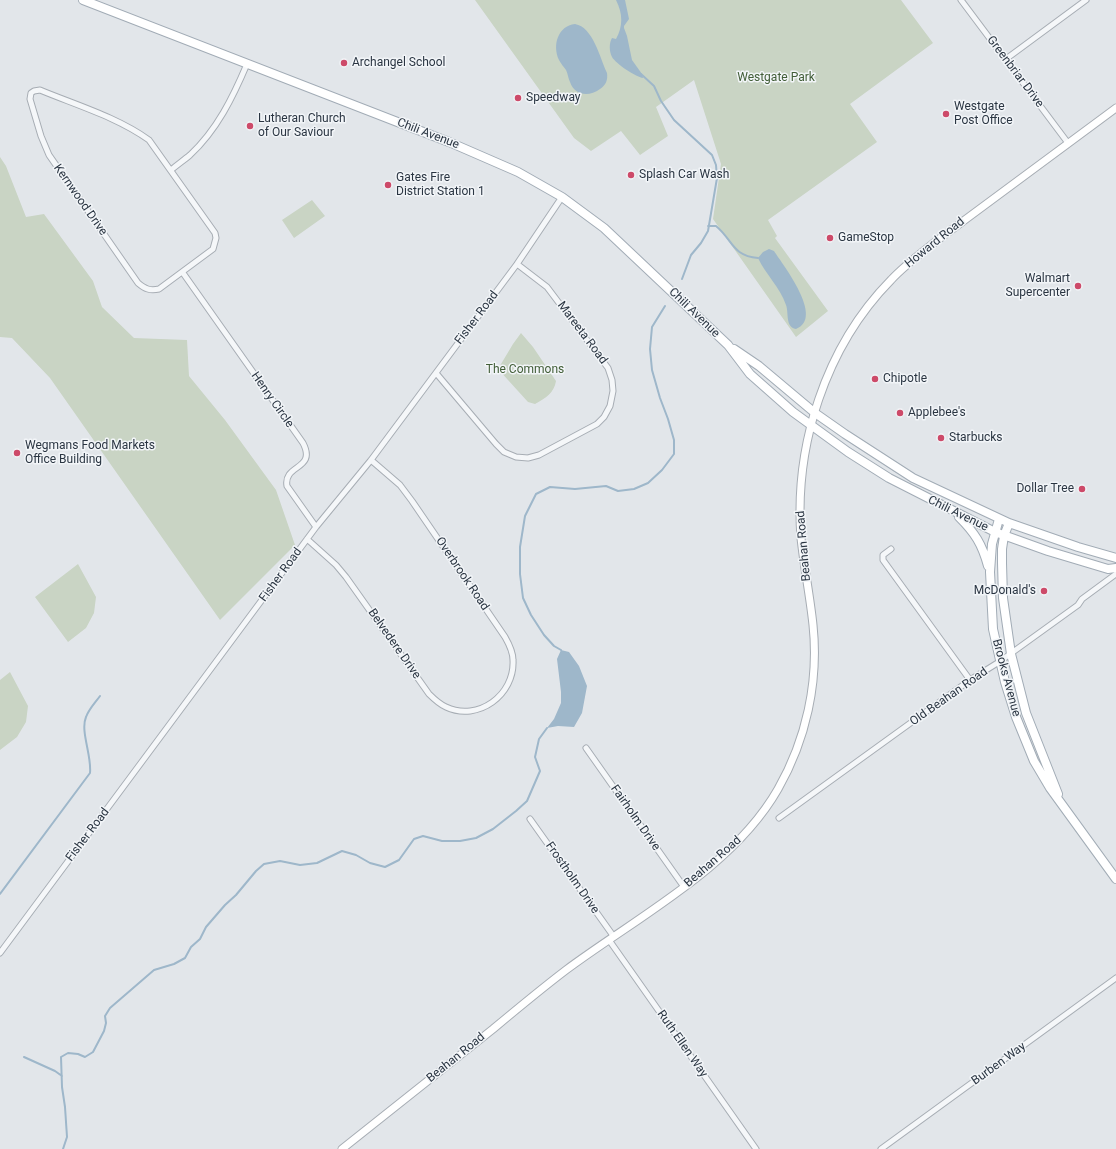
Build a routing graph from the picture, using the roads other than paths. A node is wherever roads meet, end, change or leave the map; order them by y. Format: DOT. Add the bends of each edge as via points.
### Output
graph roads {
  1 [pos="83,0"];
  2 [pos="961,0"];
  3 [pos="1086,0"];
  4 [pos="1006,59"];
  5 [pos="247,64"];
  6 [pos="1116,108"];
  7 [pos="1068,143"];
  8 [pos="171,170"];
  9 [pos="562,197"];
  10 [pos="517,264"];
  11 [pos="183,273"];
  12 [pos="728,345"];
  13 [pos="436,373"];
  14 [pos="815,413"];
  15 [pos="811,425"];
  16 [pos="371,460"];
  17 [pos="955,512"];
  18 [pos="999,519"];
  19 [pos="1009,523"];
  20 [pos="316,527"];
  21 [pos="995,532"];
  22 [pos="1004,536"];
  23 [pos="307,539"];
  24 [pos="891,549"];
  25 [pos="1116,558"];
  26 [pos="1116,568"];
  27 [pos="990,572"];
  28 [pos="1116,574"];
  29 [pos="1011,654"];
  30 [pos="999,662"];
  31 [pos="970,680"];
  32 [pos="496,700"];
  33 [pos="586,748"];
  34 [pos="1061,802"];
  35 [pos="779,818"];
  36 [pos="530,819"];
  37 [pos="1116,879"];
  38 [pos="684,887"];
  39 [pos="612,938"];
  40 [pos="0,953"];
  41 [pos="1116,978"];
  42 [pos="342,1149"];
  43 [pos="756,1149"];
  44 [pos="881,1149"];
  1 -- 5 [label="main road, Chili Avenue"];
  2 -- 4 [label="street, Greenbriar Drive"];
  3 -- 4 [label="street"];
  4 -- 7 [label="street, Greenbriar Drive"];
  5 -- 8 [label="street" via="234,93 210,132 189,156"];
  5 -- 9 [label="main road, Chili Avenue" via="449,142 518,172"];
  6 -- 7 [label="street, Howard Road"];
  7 -- 14 [label="street, Howard Road" via="935,242 890,281 865,311 843,344 822,388"];
  8 -- 11 [label="street, Kernwood Drive" via="216,238 212,249"];
  8 -- 11 [label="street, Kernwood Drive" via="149,140 130,128 40,90 31,94 30,99 49,156 138,283 148,290 159,289"];
  9 -- 10 [label="street, Fisher Road"];
  9 -- 12 [label="main road, Chili Avenue" via="604,228"];
  10 -- 13 [label="street, Fisher Road"];
  10 -- 13 [label="street, Mareeta Road" via="547,287 608,368 613,392 604,417 589,429 539,455 528,458 516,457 500,448"];
  11 -- 20 [label="street, Henry Circle" via="304,446 307,457 287,477 286,483"];
  12 -- 14 [label="main road, Chili Avenue" via="759,366"];
  12 -- 15 [label="main road, Chili Avenue" via="750,374"];
  13 -- 16 [label="street, Fisher Road"];
  14 -- 15 [label="street, Howard Road"];
  14 -- 18 [label="main road, Chili Avenue" via="914,478"];
  15 -- 17 [label="main road, Chili Avenue" via="889,478"];
  15 -- 38 [label="street, Beahan Road" via="800,511 813,626 814,667 803,730 790,766 762,814 736,844"];
  16 -- 20 [label="street, Fisher Road"];
  16 -- 32 [label="street, Overbrook Road" via="400,486 412,501 511,648 512,674 508,687"];
  17 -- 21 [label="main road, Chili Avenue"];
  17 -- 27 [label="main road" via="978,538"];
  18 -- 19 [label="main road, Chili Avenue"];
  18 -- 21 [label="main road, Brooks Avenue"];
  19 -- 22 [label="main road, Brooks Avenue"];
  19 -- 25 [label="main road, Chili Avenue"];
  20 -- 23 [label="street, Fisher Road"];
  21 -- 22 [label="main road, Chili Avenue"];
  21 -- 27 [label="main road, Brooks Avenue"];
  22 -- 26 [label="main road, Chili Avenue" via="1108,569"];
  22 -- 29 [label="main road, Brooks Avenue" via="1003,598"];
  23 -- 32 [label="street, Belvedere Drive" via="346,577 437,702 447,708 471,711"];
  23 -- 40 [label="street, Fisher Road"];
  24 -- 31 [label="street" via="884,555 883,560"];
  27 -- 30 [label="main road, Brooks Avenue" via="993,629"];
  28 -- 29 [label="street, Old Beahan Road"];
  29 -- 30 [label="street, Old Beahan Road"];
  29 -- 34 [label="main road, Brooks Avenue" via="1026,713"];
  30 -- 31 [label="street, Old Beahan Road"];
  30 -- 34 [label="main road, Brooks Avenue" via="1016,717 1034,761"];
  31 -- 35 [label="street, Old Beahan Road"];
  33 -- 38 [label="street, Fairholm Drive"];
  34 -- 37 [label="main road, Brooks Avenue"];
  36 -- 39 [label="street, Frostholm Drive"];
  38 -- 39 [label="street, Beahan Road"];
  39 -- 42 [label="street, Beahan Road" via="566,970"];
  39 -- 43 [label="street, Ruth Ellen Way"];
  41 -- 44 [label="street, Burben Way"];
}
